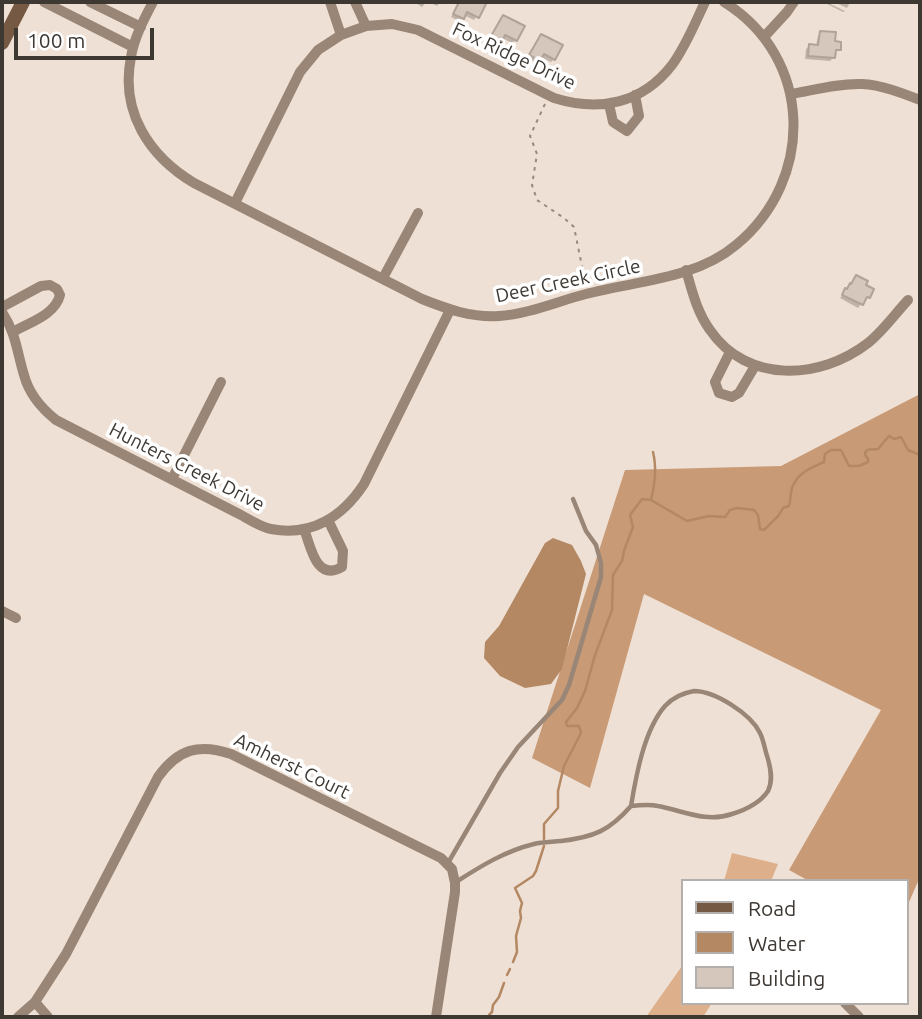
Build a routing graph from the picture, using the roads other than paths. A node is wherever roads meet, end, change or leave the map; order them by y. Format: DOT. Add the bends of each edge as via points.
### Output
graph roads {
  1 [pos="23,2"];
  2 [pos="44,2"];
  3 [pos="90,2"];
  4 [pos="153,2"];
  5 [pos="330,2"];
  6 [pos="355,2"];
  7 [pos="705,2"];
  8 [pos="723,2"];
  9 [pos="794,2"];
  10 [pos="366,26"];
  11 [pos="141,27"];
  12 [pos="341,35"];
  13 [pos="764,37"];
  14 [pos="2,43"];
  15 [pos="133,47"];
  16 [pos="791,94"];
  17 [pos="635,95"];
  18 [pos="920,100"];
  19 [pos="609,104"];
  20 [pos="235,203"];
  21 [pos="418,213"];
  22 [pos="687,270"];
  23 [pos="383,278"];
  24 [pos="908,300"];
  25 [pos="2,310"];
  26 [pos="450,310"];
  27 [pos="13,332"];
  28 [pos="730,352"];
  29 [pos="755,366"];
  30 [pos="221,382"];
  31 [pos="172,479"];
  32 [pos="573,499"];
  33 [pos="328,520"];
  34 [pos="304,529"];
  35 [pos="2,611"];
  36 [pos="16,618"];
  37 [pos="631,806"];
  38 [pos="448,864"];
  39 [pos="455,883"];
  40 [pos="35,1002"];
  41 [pos="18,1017"];
  42 [pos="48,1017"];
  43 [pos="436,1017"];
  1 -- 14 [label="street"];
  2 -- 15 [label="street"];
  3 -- 11 [label="street"];
  4 -- 11 [label="street, Deer Creek Circle"];
  5 -- 12 [label="street"];
  6 -- 10 [label="street"];
  7 -- 17 [label="street, Fox Ridge Drive" via="673,63"];
  8 -- 13 [label="street, Deer Creek Circle"];
  9 -- 13 [label="street"];
  10 -- 12 [label="street, Fox Ridge Drive"];
  10 -- 19 [label="street, Fox Ridge Drive" via="392,24 418,30 548,95 582,105"];
  11 -- 15 [label="street, Deer Creek Circle"];
  12 -- 20 [label="street, Fox Ridge Drive" via="318,50 300,72"];
  13 -- 16 [label="street, Deer Creek Circle"];
  15 -- 20 [label="street, Deer Creek Circle" via="130,94 147,141 179,174"];
  16 -- 18 [label="street" via="865,84"];
  16 -- 22 [label="street, Deer Creek Circle" via="792,148 772,202 736,246"];
  17 -- 19 [label="street, Fox Ridge Drive"];
  17 -- 19 [label="street" via="639,116 627,131 613,122"];
  20 -- 23 [label="street, Deer Creek Circle"];
  21 -- 23 [label="street"];
  22 -- 26 [label="street, Deer Creek Circle" via="529,311 499,316"];
  22 -- 28 [label="street" via="702,319"];
  23 -- 26 [label="street, Deer Creek Circle"];
  24 -- 29 [label="street" via="867,344 831,364 790,372"];
  25 -- 27 [label="street, Hunters Creek Drive"];
  25 -- 27 [label="street, Hunters Creek Drive" via="41,286 50,285 60,295 52,310"];
  26 -- 33 [label="street, Hunters Creek Drive" via="364,484 355,498"];
  27 -- 31 [label="street, Hunters Creek Drive" via="26,383 46,412"];
  28 -- 29 [label="street"];
  28 -- 29 [label="street" via="715,382 719,393 732,397 739,393"];
  30 -- 31 [label="street"];
  31 -- 34 [label="street, Hunters Creek Drive" via="270,529"];
  32 -- 38 [label="lane" via="596,545 601,577 569,685 500,773"];
  33 -- 34 [label="street, Hunters Creek Drive"];
  33 -- 34 [label="street" via="343,551 342,567 334,572 318,564"];
  35 -- 36 [label="street"];
  37 -- 37 [label="lane" via="659,806 714,819 745,809 771,784 760,733 751,719 712,694 680,694 665,706 649,736"];
  37 -- 39 [label="lane" via="596,835 515,850"];
  38 -- 39 [label="street"];
  38 -- 40 [label="street, Amherst Court" via="231,754 191,750 172,761 158,777 66,954"];
  39 -- 43 [label="street"];
  40 -- 41 [label="street, Amherst Court"];
  40 -- 42 [label="street"];
}
